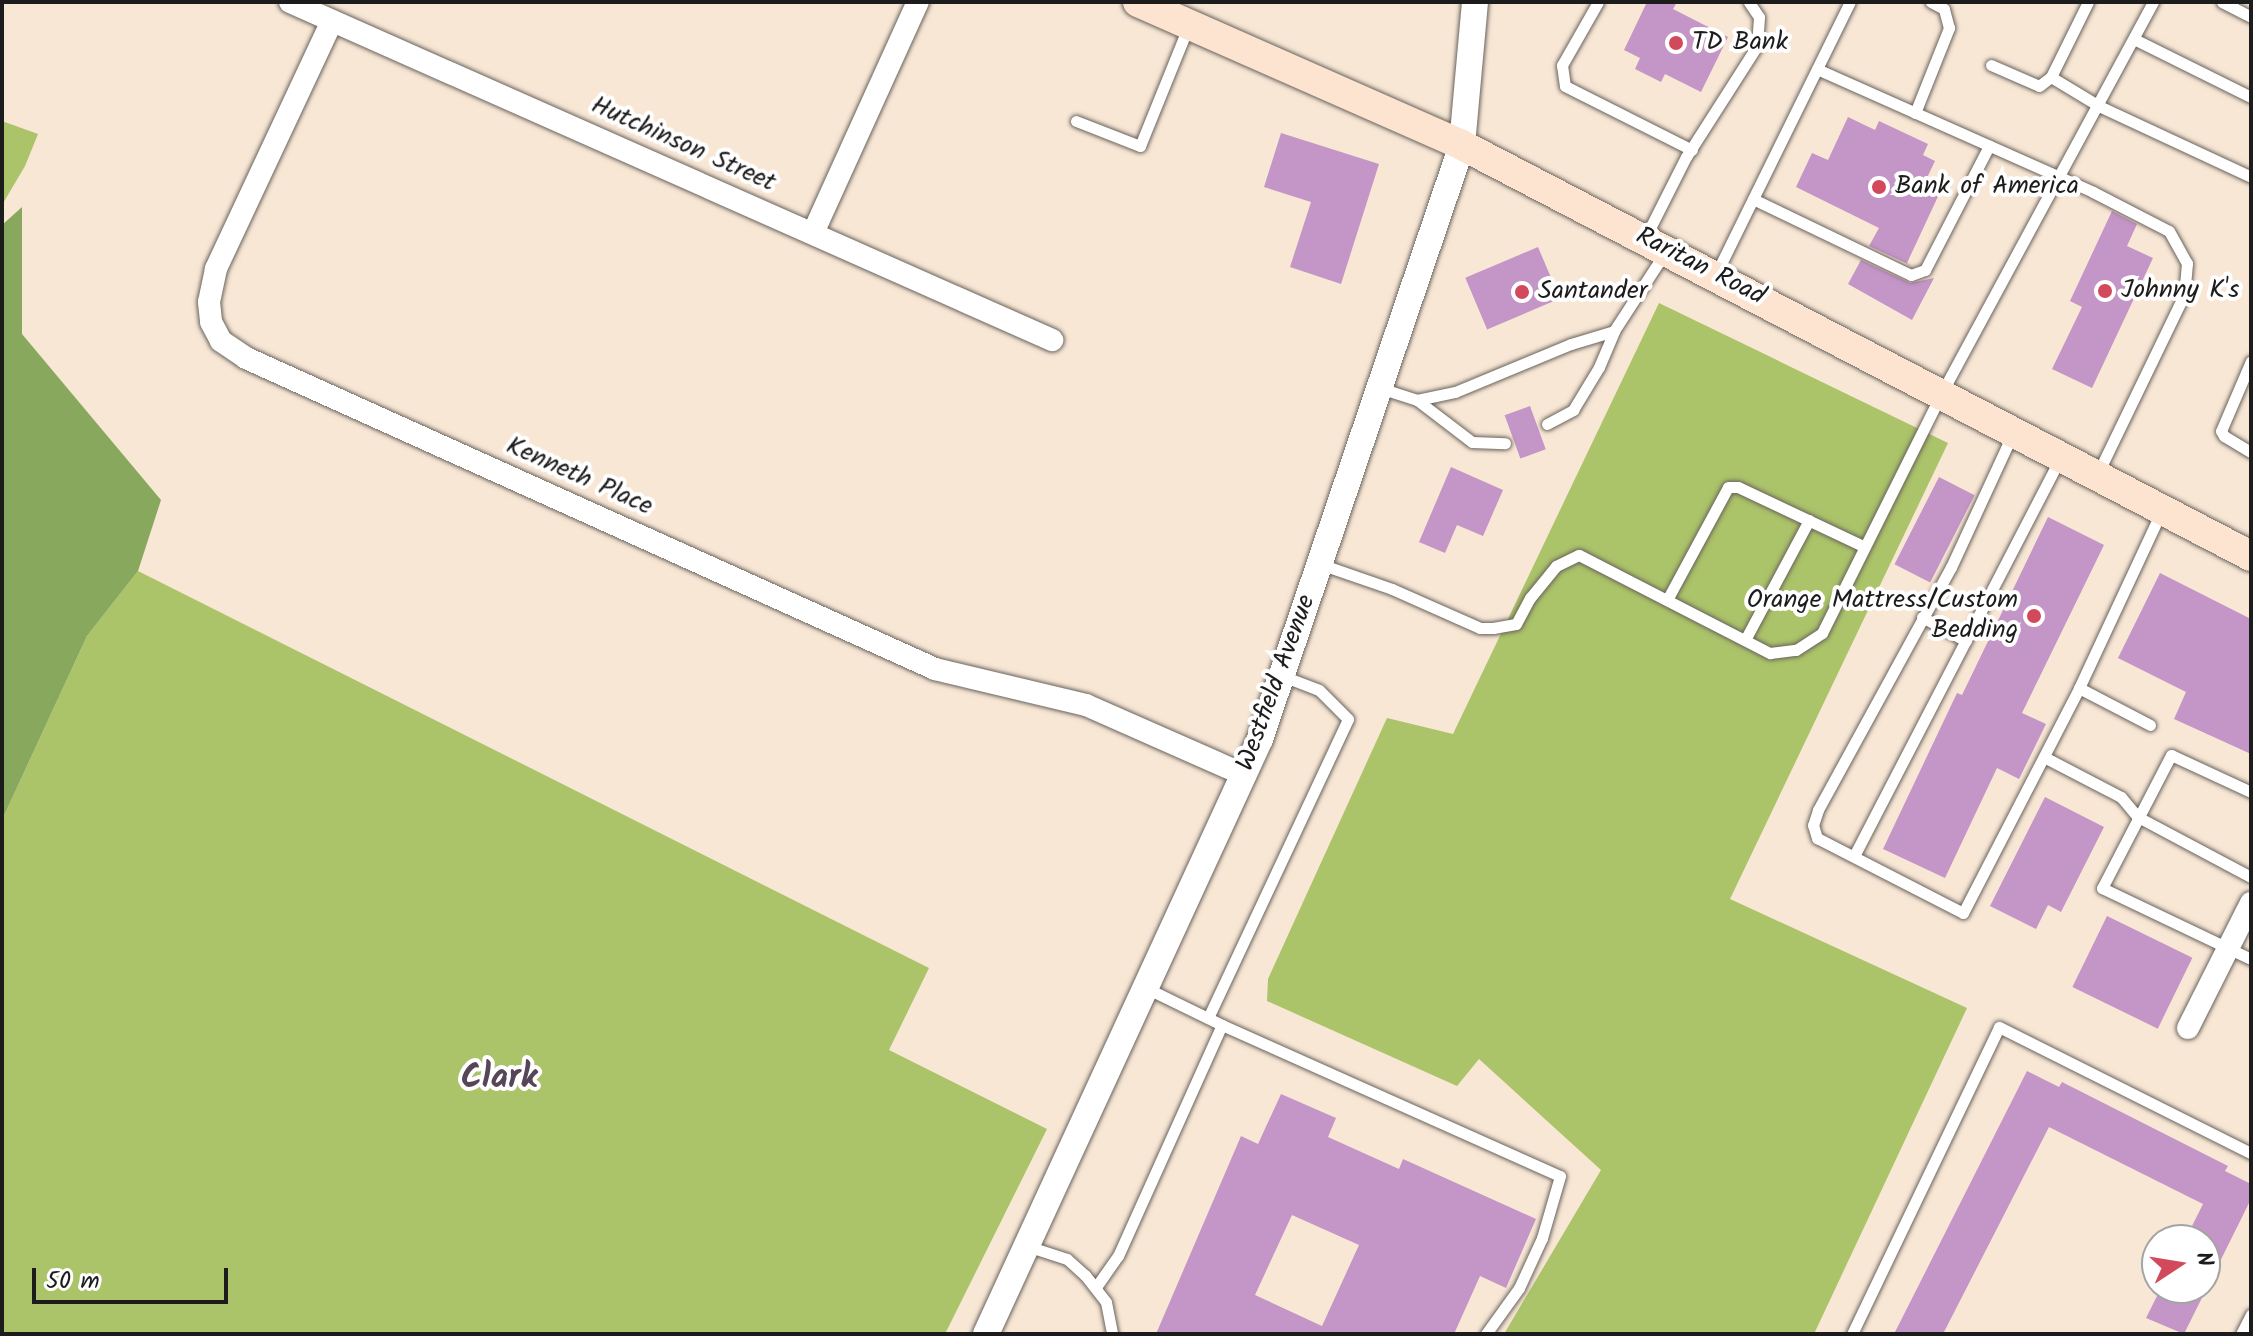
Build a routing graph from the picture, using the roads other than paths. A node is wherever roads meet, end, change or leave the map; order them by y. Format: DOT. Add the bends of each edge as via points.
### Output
graph roads {
  1 [pos="290,2"];
  2 [pos="918,2"];
  3 [pos="1138,2"];
  4 [pos="1475,2"];
  5 [pos="1598,2"];
  6 [pos="1749,2"];
  7 [pos="1850,2"];
  8 [pos="1931,2"];
  9 [pos="2088,2"];
  10 [pos="2153,2"];
  11 [pos="2222,2"];
  12 [pos="2251,17"];
  13 [pos="332,21"];
  14 [pos="1188,27"];
  15 [pos="2134,39"];
  16 [pos="1991,65"];
  17 [pos="1817,69"];
  18 [pos="2051,77"];
  19 [pos="2251,97"];
  20 [pos="2099,106"];
  21 [pos="1915,113"];
  22 [pos="1076,121"];
  23 [pos="1462,145"];
  24 [pos="1989,146"];
  25 [pos="1692,150"];
  26 [pos="2059,176"];
  27 [pos="2251,177"];
  28 [pos="1753,199"];
  29 [pos="813,233"];
  30 [pos="1656,244"];
  31 [pos="1715,275"];
  32 [pos="1614,331"];
  33 [pos="1052,340"];
  34 [pos="2251,361"];
  35 [pos="1380,388"];
  36 [pos="1941,394"];
  37 [pos="1417,400"];
  38 [pos="1547,424"];
  39 [pos="2014,432"];
  40 [pos="1505,443"];
  41 [pos="2251,452"];
  42 [pos="2061,457"];
  43 [pos="2096,476"];
  44 [pos="2162,510"];
  45 [pos="1809,520"];
  46 [pos="1865,547"];
  47 [pos="2249,554"];
  48 [pos="1320,564"];
  49 [pos="1667,600"];
  50 [pos="1922,617"];
  51 [pos="1745,640"];
  52 [pos="1966,641"];
  53 [pos="1282,676"];
  54 [pos="2079,688"];
  55 [pos="2150,725"];
  56 [pos="2044,757"];
  57 [pos="1245,775"];
  58 [pos="2251,792"];
  59 [pos="2138,817"];
  60 [pos="1854,856"];
  61 [pos="2251,877"];
  62 [pos="2251,903"];
  63 [pos="2229,949"];
  64 [pos="2251,959"];
  65 [pos="1146,988"];
  66 [pos="1208,1018"];
  67 [pos="1222,1025"];
  68 [pos="2188,1028"];
  69 [pos="2251,1153"];
  70 [pos="1027,1246"];
  71 [pos="1096,1287"];
  72 [pos="2251,1314"];
  73 [pos="986,1334"];
  74 [pos="1112,1334"];
  75 [pos="1486,1334"];
  76 [pos="1852,1334"];
  77 [pos="2241,1334"];
  1 -- 13 [label="street, Hutchinson Street"];
  2 -- 29 [label="street"];
  3 -- 14 [label="main road, Raritan Road"];
  4 -- 23 [label="street, Westfield Avenue"];
  5 -- 25 [label="lane" via="1562,65 1565,86"];
  6 -- 25 [label="lane" via="1759,17 1757,46"];
  7 -- 17 [label="lane"];
  8 -- 21 [label="lane" via="1944,9 1949,28"];
  9 -- 18 [label="lane"];
  10 -- 15 [label="lane"];
  11 -- 12 [label="lane"];
  13 -- 29 [label="street, Hutchinson Street"];
  13 -- 57 [label="street, Kenneth Place" via="216,269 209,302 221,341 246,358 935,669 1086,705"];
  14 -- 22 [label="lane" via="1140,146"];
  14 -- 23 [label="main road, Raritan Road"];
  15 -- 19 [label="lane"];
  15 -- 20 [label="lane"];
  16 -- 18 [label="lane" via="2039,86"];
  17 -- 21 [label="lane"];
  17 -- 28 [label="lane"];
  18 -- 20 [label="lane"];
  20 -- 26 [label="lane"];
  20 -- 27 [label="lane"];
  21 -- 24 [label="lane"];
  23 -- 30 [label="main road, Raritan Road"];
  23 -- 35 [label="street, Westfield Avenue"];
  24 -- 26 [label="lane"];
  24 -- 28 [label="lane" via="1925,270 1911,275"];
  25 -- 30 [label="lane"];
  26 -- 36 [label="lane"];
  26 -- 43 [label="lane" via="2169,231 2187,263 2184,295"];
  28 -- 31 [label="lane"];
  29 -- 33 [label="street, Hutchinson Street"];
  30 -- 31 [label="main road, Raritan Road"];
  30 -- 32 [label="lane"];
  31 -- 36 [label="main road, Raritan Road"];
  32 -- 37 [label="lane" via="1455,392"];
  32 -- 38 [label="lane" via="1573,410"];
  34 -- 41 [label="lane" via="2221,431"];
  35 -- 37 [label="lane"];
  35 -- 48 [label="street, Westfield Avenue"];
  36 -- 39 [label="main road, Raritan Road"];
  36 -- 46 [label="lane"];
  37 -- 40 [label="lane" via="1472,442"];
  39 -- 42 [label="main road, Raritan Road"];
  39 -- 50 [label="lane"];
  42 -- 43 [label="main road, Raritan Road"];
  42 -- 52 [label="lane"];
  43 -- 44 [label="main road, Raritan Road"];
  44 -- 47 [label="main road, Raritan Road"];
  44 -- 54 [label="lane"];
  45 -- 46 [label="lane"];
  45 -- 49 [label="lane" via="1728,487"];
  45 -- 51 [label="lane"];
  46 -- 51 [label="lane" via="1822,633 1796,650 1770,653"];
  48 -- 49 [label="lane" via="1480,628 1516,624 1556,566 1579,555"];
  48 -- 53 [label="street, Westfield Avenue"];
  49 -- 51 [label="lane"];
  50 -- 52 [label="lane"];
  50 -- 60 [label="lane" via="1813,825 1817,838"];
  52 -- 60 [label="lane"];
  53 -- 57 [label="street, Westfield Avenue"];
  53 -- 66 [label="lane" via="1319,690 1348,719"];
  54 -- 55 [label="lane"];
  54 -- 56 [label="lane"];
  56 -- 59 [label="lane" via="2121,797"];
  56 -- 60 [label="lane" via="1963,913"];
  57 -- 65 [label="street, Westfield Avenue"];
  58 -- 59 [label="lane" via="2171,755"];
  59 -- 61 [label="lane"];
  59 -- 63 [label="lane" via="2102,888"];
  62 -- 63 [label="street"];
  63 -- 64 [label="lane"];
  63 -- 68 [label="street"];
  65 -- 66 [label="lane"];
  65 -- 70 [label="street, Westfield Avenue"];
  66 -- 67 [label="lane"];
  67 -- 71 [label="lane" via="1118,1256"];
  67 -- 75 [label="lane" via="1560,1176 1519,1288"];
  69 -- 76 [label="lane" via="1999,1027"];
  70 -- 71 [label="lane" via="1067,1259"];
  70 -- 73 [label="street, Westfield Avenue"];
  71 -- 74 [label="lane" via="1106,1302"];
  72 -- 77 [label="lane"];
}
